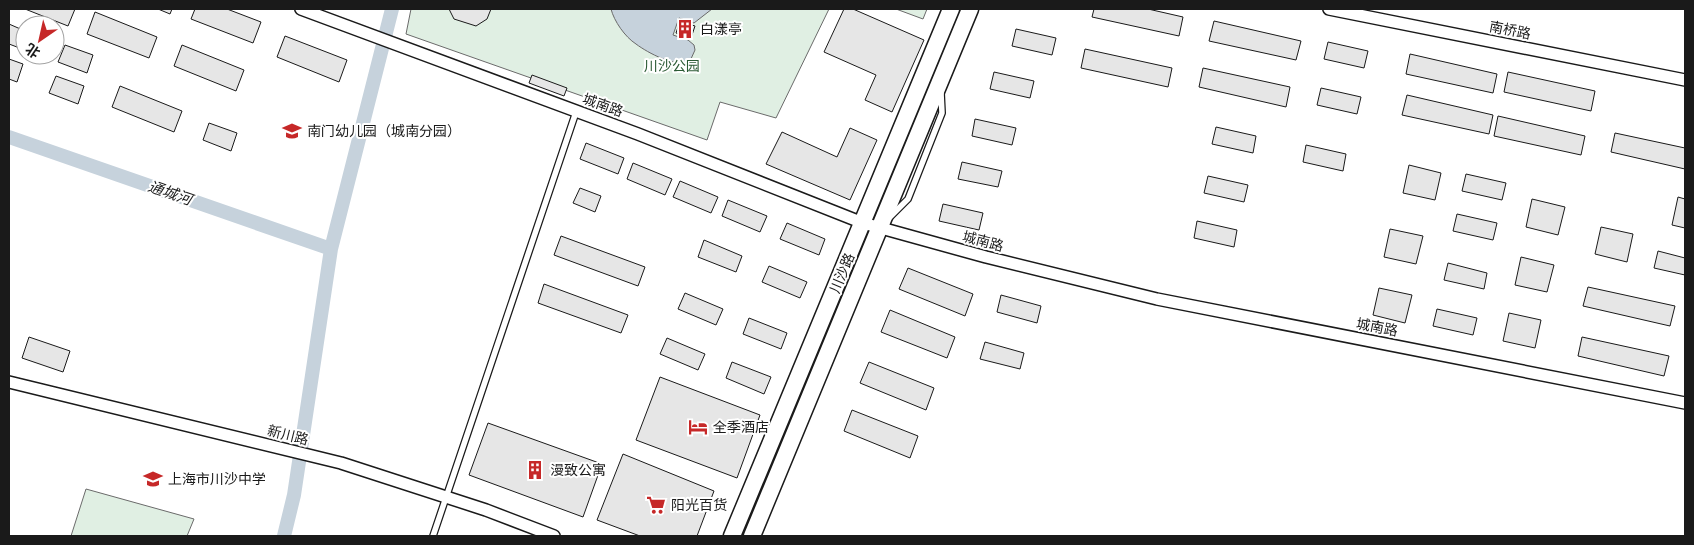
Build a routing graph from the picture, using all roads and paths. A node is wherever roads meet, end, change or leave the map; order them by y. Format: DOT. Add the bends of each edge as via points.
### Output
graph roads {
  1 [pos="301,9"];
  2 [pos="951,9"];
  3 [pos="970,9"];
  4 [pos="1329,9"];
  5 [pos="1685,80"];
  6 [pos="576,112"];
  7 [pos="863,223"];
  8 [pos="880,228"];
  9 [pos="9,382"];
  10 [pos="1685,403"];
  11 [pos="445,496"];
  12 [pos="433,536"];
  13 [pos="554,536"];
  14 [pos="732,536"];
  15 [pos="752,536"];
  1 -- 6 [label="street, 城南路"];
  2 -- 7 [label="main road, 川沙路"];
  3 -- 8 [label="main road, 川沙路"];
  4 -- 5 [label="street, 南桥路"];
  6 -- 7 [label="street, 城南路"];
  6 -- 11 [label="lane"];
  7 -- 8 [label="street, 城南路"];
  7 -- 14 [label="main road, 川沙路"];
  8 -- 10 [label="street, 城南路" via="1157,299"];
  8 -- 15 [label="main road, 川沙路"];
  9 -- 11 [label="street, 新川路" via="333,462"];
  11 -- 12 [label="lane"];
  11 -- 13 [label="street, 新川路"];
}
